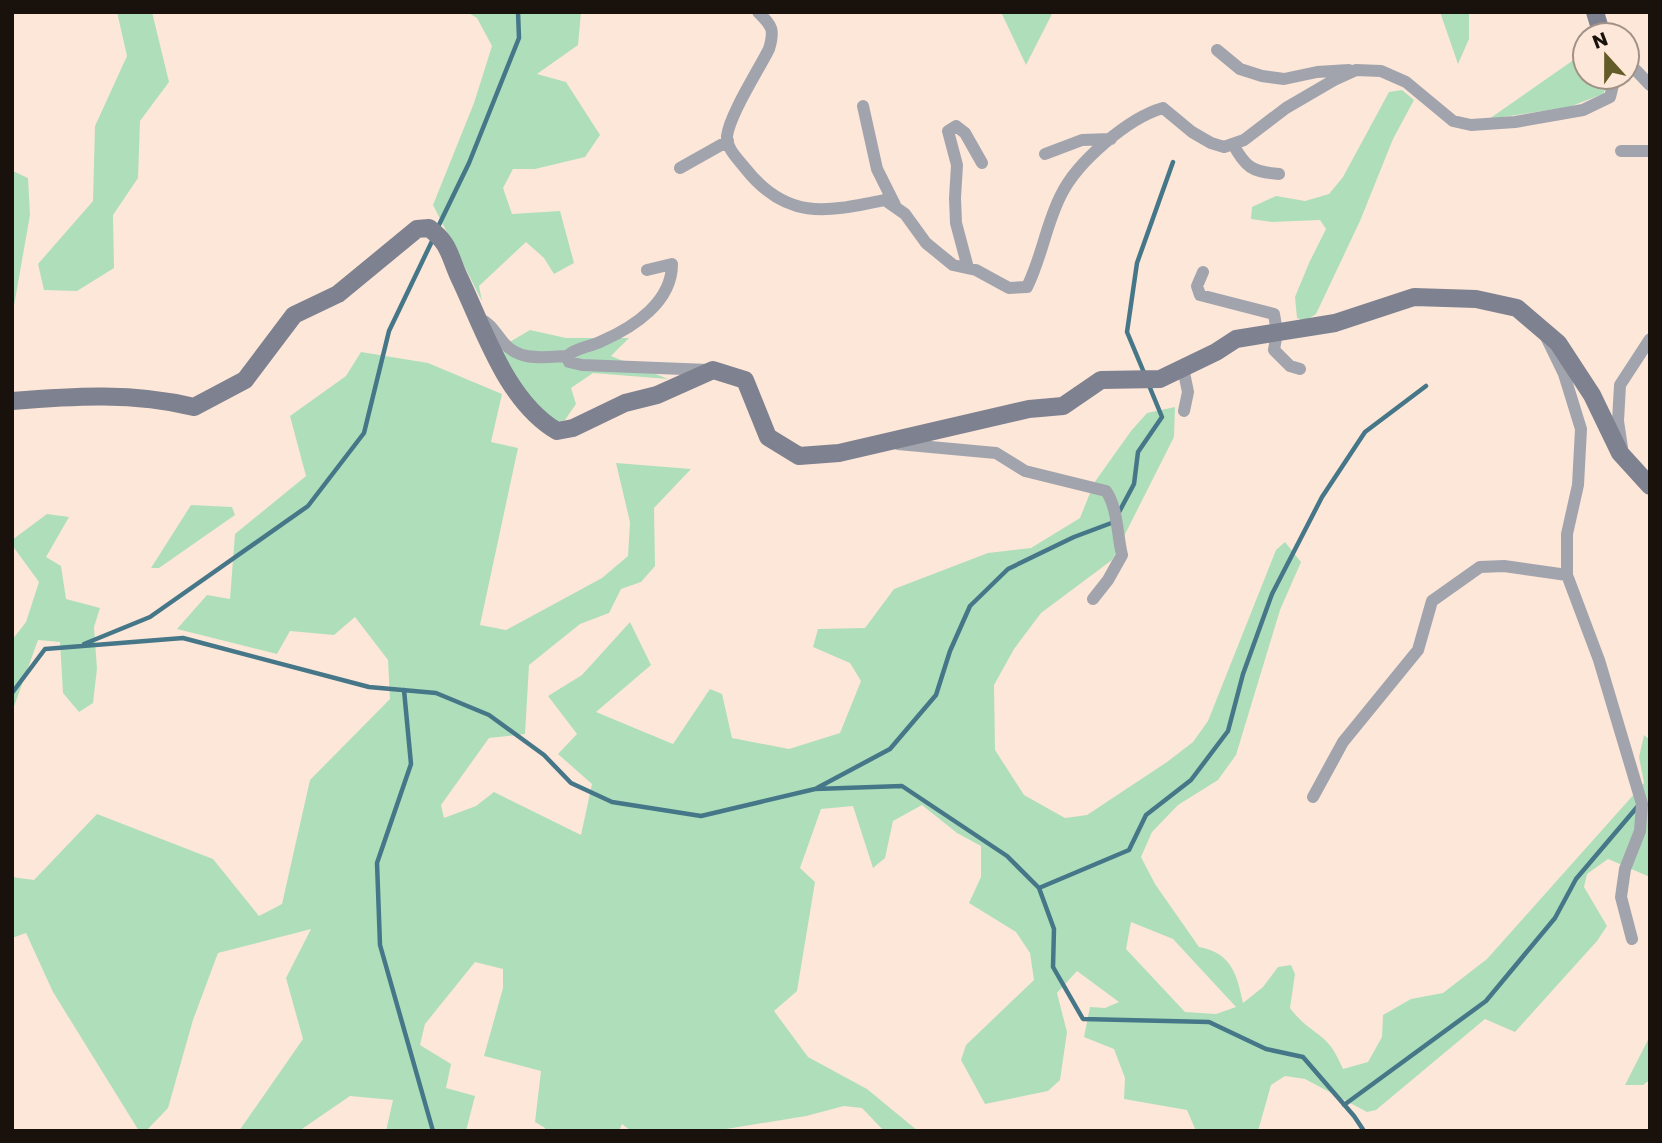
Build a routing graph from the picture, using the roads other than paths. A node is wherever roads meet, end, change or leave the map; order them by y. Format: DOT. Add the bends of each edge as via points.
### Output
graph roads {
  1 [pos="758,12"];
  2 [pos="1217,50"];
  3 [pos="1356,70"];
  4 [pos="1612,91"];
  5 [pos="863,106"];
  6 [pos="1111,139"];
  7 [pos="728,141"];
  8 [pos="1233,144"];
  9 [pos="1621,151"];
  10 [pos="1650,151"];
  11 [pos="1045,154"];
  12 [pos="982,163"];
  13 [pos="680,167"];
  14 [pos="1279,174"];
  15 [pos="897,208"];
  16 [pos="968,268"];
  17 [pos="647,271"];
  18 [pos="1203,272"];
  19 [pos="479,318"];
  20 [pos="1542,329"];
  21 [pos="1277,332"];
  22 [pos="1650,339"];
  23 [pos="567,356"];
  24 [pos="1183,368"];
  25 [pos="1300,369"];
  26 [pos="713,370"];
  27 [pos="12,401"];
  28 [pos="1184,411"];
  29 [pos="884,442"];
  30 [pos="1622,456"];
  31 [pos="1650,486"];
  32 [pos="1567,575"];
  33 [pos="1093,599"];
  34 [pos="1313,797"];
  35 [pos="1632,939"];
  1 -- 7 [label="street" via="771,25 773,37 733,120"];
  2 -- 3 [label="street" via="1240,69 1262,76 1284,79"];
  3 -- 4 [label="street" via="1381,71 1406,82 1453,121 1471,125 1583,110 1610,97"];
  3 -- 8 [label="street" via="1286,108"];
  5 -- 15 [label="street" via="877,169"];
  6 -- 8 [label="street" via="1163,108 1211,143"];
  6 -- 11 [label="street" via="1082,140"];
  6 -- 16 [label="street" via="1084,163 1061,194 1027,287 1009,288"];
  7 -- 13 [label="street"];
  7 -- 15 [label="street" via="750,174 789,205 818,210 885,200"];
  8 -- 14 [label="street" via="1243,163 1262,173"];
  9 -- 10 [label="street"];
  12 -- 16 [label="street" via="965,133 956,126 948,131 957,164 956,223"];
  15 -- 16 [label="street" via="926,243 953,265"];
  17 -- 23 [label="street" via="672,264 672,278 646,314 632,326"];
  18 -- 21 [label="street" via="1197,286 1200,295 1274,314"];
  19 -- 23 [label="street" via="490,323 509,349 528,358"];
  19 -- 26 [label="street" via="517,395 557,431"];
  19 -- 27 [label="street" via="444,239 429,228 416,229 338,294 295,315 245,380 194,407 163,399 76,395"];
  20 -- 21 [label="street" via="1517,308 1476,299 1414,297 1335,323"];
  20 -- 30 [label="street" via="1558,342 1592,395"];
  20 -- 32 [label="street" via="1564,374 1581,429 1578,485 1567,534"];
  21 -- 24 [label="street" via="1236,339"];
  21 -- 25 [label="street" via="1275,350 1290,366"];
  22 -- 30 [label="street" via="1620,386"];
  23 -- 26 [label="street" via="569,362 582,365"];
  24 -- 28 [label="street" via="1188,392"];
  24 -- 29 [label="street" via="1160,379 1101,380 1063,406 1029,409"];
  26 -- 29 [label="street" via="745,380 768,438 799,456 839,453"];
  29 -- 33 [label="street" via="996,453 1025,471 1107,491 1113,501 1122,555"];
  30 -- 31 [label="street"];
  32 -- 34 [label="street" via="1504,566 1480,568 1432,601 1418,650 1343,742"];
  32 -- 35 [label="street" via="1599,660 1642,804 1640,831 1625,869 1621,897"];
}
